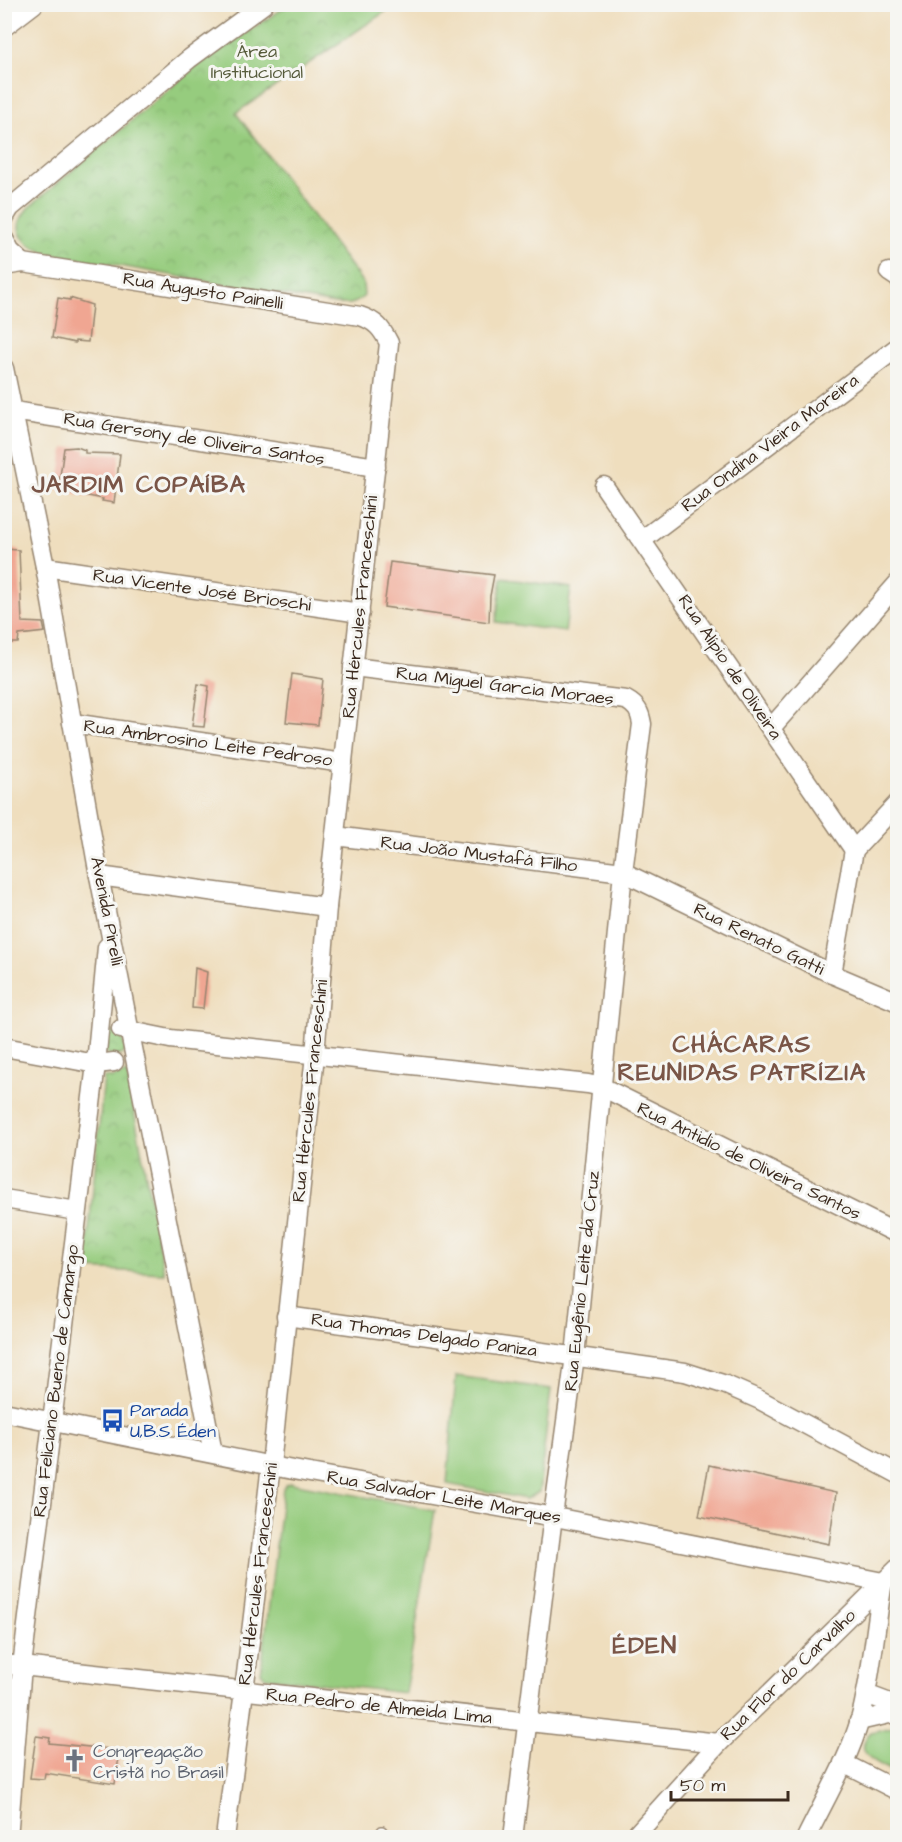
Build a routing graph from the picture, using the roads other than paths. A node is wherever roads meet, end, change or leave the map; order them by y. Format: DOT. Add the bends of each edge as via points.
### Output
graph roads {
  1 [pos="34,4"];
  2 [pos="264,4"];
  3 [pos="4,27"];
  4 [pos="6,212"];
  5 [pos="4,239"];
  6 [pos="23,262"];
  7 [pos="4,266"];
  8 [pos="389,343"];
  9 [pos="897,347"];
  10 [pos="4,368"];
  11 [pos="13,411"];
  12 [pos="376,467"];
  13 [pos="604,486"];
  14 [pos="642,540"];
  15 [pos="45,567"];
  16 [pos="897,582"];
  17 [pos="360,613"];
  18 [pos="353,667"];
  19 [pos="72,723"];
  20 [pos="642,724"];
  21 [pos="771,728"];
  22 [pos="343,763"];
  23 [pos="897,803"];
  24 [pos="335,836"];
  25 [pos="855,850"];
  26 [pos="623,872"];
  27 [pos="99,876"];
  28 [pos="327,907"];
  29 [pos="110,924"];
  30 [pos="832,974"];
  31 [pos="897,1002"];
  32 [pos="98,1044"];
  33 [pos="126,1046"];
  34 [pos="4,1047"];
  35 [pos="315,1055"];
  36 [pos="96,1064"];
  37 [pos="602,1087"];
  38 [pos="4,1199"];
  39 [pos="76,1211"];
  40 [pos="897,1234"];
  41 [pos="286,1316"];
  42 [pos="575,1356"];
  43 [pos="4,1412"];
  44 [pos="52,1420"];
  45 [pos="213,1453"];
  46 [pos="271,1465"];
  47 [pos="897,1474"];
  48 [pos="553,1516"];
  49 [pos="897,1568"];
  50 [pos="883,1582"];
  51 [pos="13,1665"];
  52 [pos="244,1691"];
  53 [pos="866,1694"];
  54 [pos="897,1706"];
  55 [pos="897,1712"];
  56 [pos="859,1721"];
  57 [pos="528,1722"];
  58 [pos="719,1743"];
  59 [pos="843,1763"];
  60 [pos="897,1791"];
  61 [pos="8,1838"];
  62 [pos="225,1838"];
  63 [pos="513,1838"];
  64 [pos="633,1838"];
  65 [pos="806,1838"];
  1 -- 3 [label="street"];
  2 -- 4 [label="street" via="189,59"];
  5 -- 6 [label="street" via="10,251"];
  6 -- 7 [label="street, Rua Augusto Painelli"];
  6 -- 8 [label="street, Rua Augusto Painelli" via="360,316 382,328"];
  8 -- 12 [label="street, Rua Hércules Franceschini"];
  9 -- 14 [label="street, Rua Ondina Vieira Moreira"];
  10 -- 11 [label="street, Avenida Pirelli"];
  11 -- 12 [label="street, Rua Gersony de Oliveira Santos"];
  11 -- 15 [label="street, Avenida Pirelli"];
  12 -- 17 [label="street, Rua Hércules Franceschini"];
  13 -- 14 [label="street, Rua Alípio de Oliveira"];
  14 -- 21 [label="street, Rua Alípio de Oliveira"];
  15 -- 17 [label="street, Rua Vicente José Brioschi"];
  15 -- 19 [label="street, Avenida Pirelli"];
  16 -- 21 [label="street"];
  17 -- 18 [label="street, Rua Hércules Franceschini"];
  18 -- 20 [label="street, Rua Miguel Garcia Moraes" via="626,700 636,706"];
  18 -- 22 [label="street, Rua Hércules Franceschini"];
  19 -- 22 [label="street, Rua Ambrosino Leite Pedroso"];
  19 -- 27 [label="street, Avenida Pirelli"];
  20 -- 26 [label="street, Rua Eugênio Leite da Cruz"];
  21 -- 25 [label="street, Rua Alípio de Oliveira"];
  22 -- 24 [label="street, Rua Hércules Franceschini"];
  23 -- 25 [label="street"];
  24 -- 26 [label="street, Rua João Mustafá Filho"];
  24 -- 28 [label="street, Rua Hércules Franceschini"];
  25 -- 30 [label="street"];
  26 -- 30 [label="street, Rua Renato Gatti"];
  26 -- 37 [label="street, Rua Eugênio Leite da Cruz"];
  27 -- 28 [label="street"];
  27 -- 29 [label="street, Avenida Pirelli"];
  28 -- 35 [label="street, Rua Hércules Franceschini"];
  29 -- 32 [label="street, Rua Feliciano Bueno de Camargo"];
  29 -- 33 [label="street, Avenida Pirelli"];
  30 -- 31 [label="street, Rua Renato Gatti"];
  32 -- 33 [label="street" via="106,1059"];
  32 -- 33 [label="street" via="108,1029"];
  32 -- 36 [label="street, Rua Feliciano Bueno de Camargo"];
  33 -- 35 [label="street, Rua Antidio de Oliveira Santos" via="170,1039"];
  33 -- 36 [label="street"];
  33 -- 45 [label="street, Avenida Pirelli"];
  34 -- 36 [label="street"];
  35 -- 37 [label="street, Rua Antidio de Oliveira Santos"];
  35 -- 41 [label="street, Rua Hércules Franceschini"];
  36 -- 39 [label="street, Rua Feliciano Bueno de Camargo"];
  37 -- 40 [label="street, Rua Antidio de Oliveira Santos"];
  37 -- 42 [label="street, Rua Eugênio Leite da Cruz"];
  38 -- 39 [label="street"];
  39 -- 44 [label="street, Rua Feliciano Bueno de Camargo"];
  41 -- 42 [label="street, Rua Thomas Delgado Paniza"];
  41 -- 46 [label="street, Rua Hércules Franceschini"];
  42 -- 47 [label="street, Rua Thomas Delgado Paniza" via="685,1372 726,1385"];
  42 -- 48 [label="street, Rua Eugênio Leite da Cruz"];
  43 -- 44 [label="street, Rua Salvador Leite Marques"];
  44 -- 45 [label="street, Rua Salvador Leite Marques"];
  44 -- 51 [label="street, Rua Feliciano Bueno de Camargo"];
  45 -- 46 [label="street, Rua Salvador Leite Marques"];
  46 -- 48 [label="street, Rua Salvador Leite Marques"];
  46 -- 52 [label="street, Rua Hércules Franceschini"];
  48 -- 50 [label="street, Rua Salvador Leite Marques"];
  48 -- 57 [label="street, Rua Eugênio Leite da Cruz"];
  49 -- 50 [label="street, Rua Flor do Carvalho"];
  50 -- 53 [label="street"];
  50 -- 58 [label="street, Rua Flor do Carvalho"];
  51 -- 52 [label="street, Rua Pedro de Almeida Lima"];
  51 -- 61 [label="street, Rua Feliciano Bueno de Camargo"];
  52 -- 57 [label="street, Rua Pedro de Almeida Lima"];
  52 -- 62 [label="street, Rua Hércules Franceschini"];
  53 -- 54 [label="street"];
  53 -- 56 [label="street"];
  55 -- 56 [label="street"];
  56 -- 59 [label="street"];
  57 -- 58 [label="street, Rua Pedro de Almeida Lima"];
  57 -- 63 [label="street, Rua Eugênio Leite da Cruz"];
  58 -- 64 [label="street, Rua Flor do Carvalho"];
  59 -- 60 [label="street"];
  59 -- 65 [label="street"];
}
